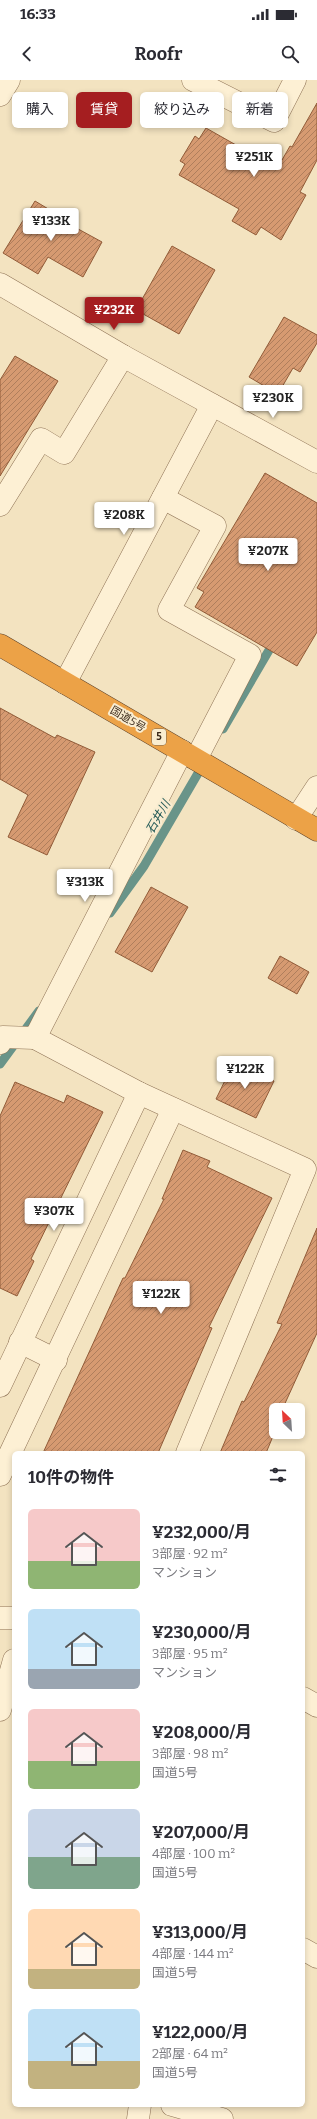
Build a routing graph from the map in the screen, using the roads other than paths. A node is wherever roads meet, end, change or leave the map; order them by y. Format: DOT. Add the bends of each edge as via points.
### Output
graph roads {
  1 [pos="193,80"];
  2 [pos="296,80"];
  3 [pos="0,284"];
  4 [pos="123,356"];
  5 [pos="212,405"];
  6 [pos="317,462"];
  7 [pos="163,498"];
  8 [pos="0,505"];
  9 [pos="0,645"];
  10 [pos="65,683"];
  11 [pos="189,755"];
  12 [pos="317,787"];
  13 [pos="296,818"];
  14 [pos="317,830"];
  15 [pos="35,1038"];
  16 [pos="0,1043"];
  17 [pos="139,1093"];
  18 [pos="173,1109"];
  19 [pos="20,1342"];
  20 [pos="56,1360"];
  21 [pos="0,1386"];
  22 [pos="188,1451"];
  23 [pos="0,1475"];
  24 [pos="0,1618"];
  25 [pos="12,1618"];
  26 [pos="12,1667"];
  27 [pos="305,1699"];
  28 [pos="317,1706"];
  29 [pos="0,1710"];
  30 [pos="305,1950"];
  31 [pos="317,1957"];
  32 [pos="140,2107"];
  33 [pos="179,2107"];
  34 [pos="138,2119"];
  35 [pos="222,2119"];
  1 -- 2 [label="street" via="274,121"];
  3 -- 4 [label="street"];
  4 -- 5 [label="street"];
  4 -- 8 [label="street" via="64,453 41,439"];
  5 -- 6 [label="street"];
  5 -- 7 [label="street"];
  7 -- 10 [label="street"];
  7 -- 11 [label="street" via="215,526 169,610 250,655"];
  9 -- 10 [label="highway, 国道5号 / 5"];
  10 -- 11 [label="highway, 国道5号 / 5"];
  11 -- 13 [label="highway, 国道5号 / 5"];
  11 -- 15 [label="street"];
  12 -- 13 [label="street"];
  13 -- 14 [label="highway, 国道5号 / 5"];
  15 -- 16 [label="street" via="3,1037"];
  15 -- 17 [label="street"];
  17 -- 18 [label="street"];
  17 -- 19 [label="street"];
  18 -- 20 [label="street"];
  18 -- 22 [label="street" via="305,1170"];
  19 -- 20 [label="street"];
  19 -- 21 [label="street"];
  20 -- 23 [label="street"];
  24 -- 25 [label="street"];
  26 -- 29 [label="street"];
  27 -- 28 [label="street"];
  30 -- 31 [label="street"];
  32 -- 34 [label="street"];
  33 -- 35 [label="street"];
}
